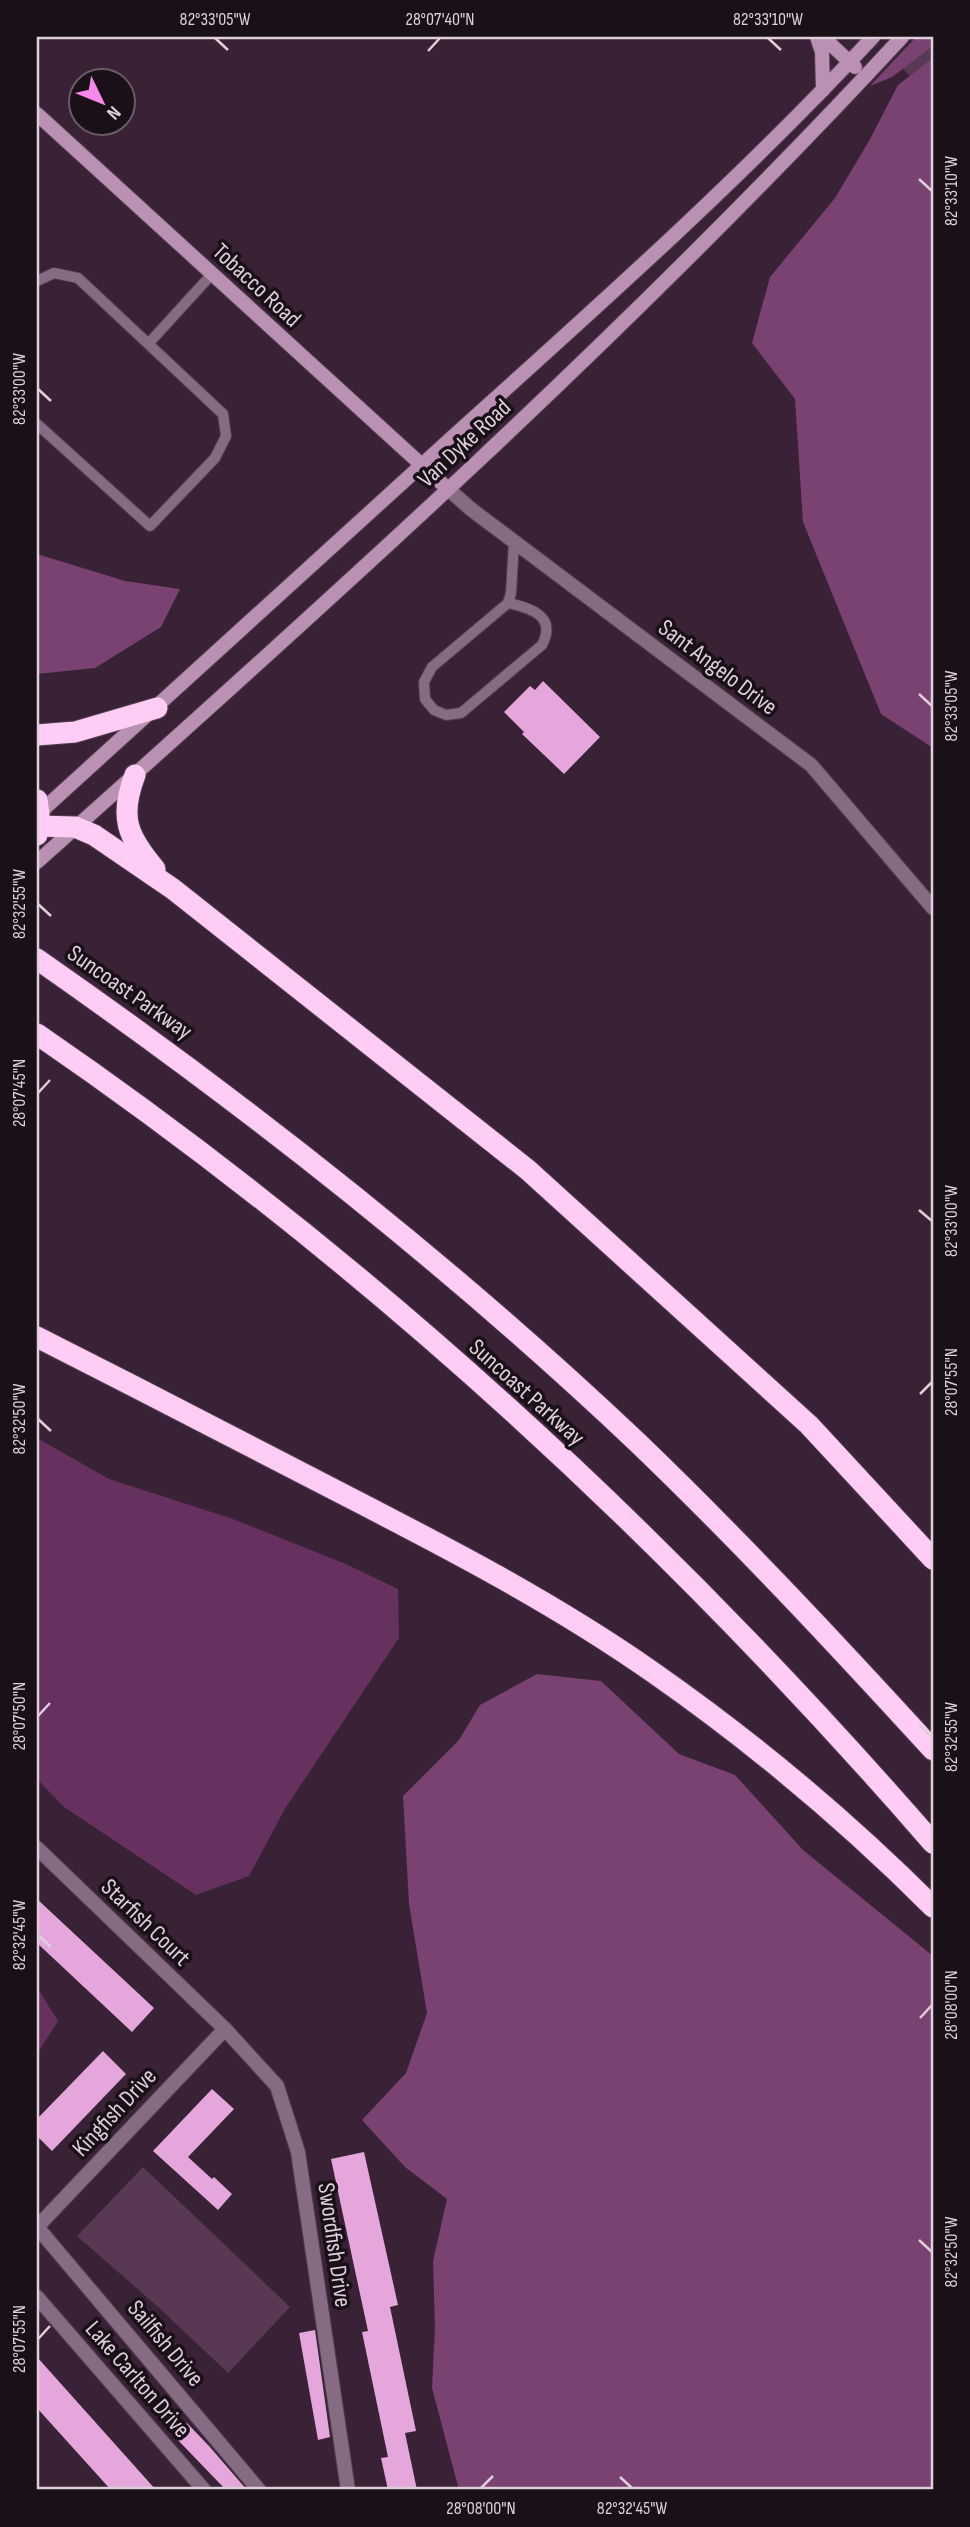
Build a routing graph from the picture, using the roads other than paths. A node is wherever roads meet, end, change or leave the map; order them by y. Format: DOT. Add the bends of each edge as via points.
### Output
graph roads {
  1 [pos="817,37"];
  2 [pos="823,37"];
  3 [pos="872,37"];
  4 [pos="902,37"];
  5 [pos="888,52"];
  6 [pos="850,62"];
  7 [pos="865,76"];
  8 [pos="823,90"];
  9 [pos="37,114"];
  10 [pos="212,274"];
  11 [pos="37,281"];
  12 [pos="149,343"];
  13 [pos="37,424"];
  14 [pos="421,466"];
  15 [pos="448,489"];
  16 [pos="514,542"];
  17 [pos="508,603"];
  18 [pos="157,708"];
  19 [pos="37,735"];
  20 [pos="135,775"];
  21 [pos="37,819"];
  22 [pos="75,827"];
  23 [pos="37,862"];
  24 [pos="173,890"];
  25 [pos="933,908"];
  26 [pos="37,959"];
  27 [pos="37,1034"];
  28 [pos="37,1337"];
  29 [pos="933,1559"];
  30 [pos="933,1750"];
  31 [pos="933,1843"];
  32 [pos="37,1848"];
  33 [pos="933,1907"];
  34 [pos="225,2029"];
  35 [pos="37,2227"];
  36 [pos="37,2298"];
  37 [pos="204,2490"];
  38 [pos="259,2490"];
  39 [pos="348,2490"];
  1 -- 8 [label="main road"];
  2 -- 6 [label="main road"];
  3 -- 5 [label="main road"];
  3 -- 6 [label="main road, Van Dyke Road"];
  4 -- 5 [label="main road, Van Dyke Road"];
  5 -- 7 [label="main road, Van Dyke Road"];
  6 -- 7 [label="main road"];
  6 -- 8 [label="main road, Van Dyke Road"];
  7 -- 15 [label="main road, Van Dyke Road" via="678,269"];
  8 -- 14 [label="main road, Van Dyke Road"];
  9 -- 10 [label="main road, Tobacco Road"];
  10 -- 12 [label="lane"];
  10 -- 14 [label="main road, Tobacco Road"];
  11 -- 12 [label="lane" via="54,273 78,278"];
  12 -- 13 [label="lane" via="223,414 226,436 215,458 150,526"];
  14 -- 15 [label="main road, Tobacco Road"];
  14 -- 18 [label="main road, Van Dyke Road"];
  15 -- 16 [label="street, Sant Angelo Drive"];
  15 -- 20 [label="main road, Van Dyke Road"];
  16 -- 17 [label="lane"];
  16 -- 25 [label="street, Sant Angelo Drive" via="811,765"];
  17 -- 17 [label="lane" via="432,667 424,682 425,699 434,710 446,715 461,713 542,645 546,623 532,608"];
  18 -- 19 [label="highway" via="75,732"];
  18 -- 21 [label="main road, Van Dyke Road"];
  20 -- 22 [label="main road, Van Dyke Road"];
  20 -- 24 [label="highway" via="126,805 129,831"];
  21 -- 22 [label="highway"];
  22 -- 23 [label="main road, Van Dyke Road"];
  22 -- 24 [label="highway" via="94,835"];
  24 -- 29 [label="highway" via="528,1170 809,1425"];
  26 -- 30 [label="highway, Suncoast Parkway" via="207,1080 424,1253 546,1359 742,1545"];
  27 -- 31 [label="highway, Suncoast Parkway" via="215,1163 473,1376 719,1611 849,1746"];
  28 -- 33 [label="highway" via="432,1539 590,1631 653,1672 787,1774"];
  32 -- 34 [label="street, Starfish Court"];
  34 -- 35 [label="street, Kingfish Drive"];
  34 -- 39 [label="street, Swordfish Drive" via="277,2086 298,2152"];
  35 -- 38 [label="street, Sailfish Drive"];
  36 -- 37 [label="street, Lake Carlton Drive"];
}
